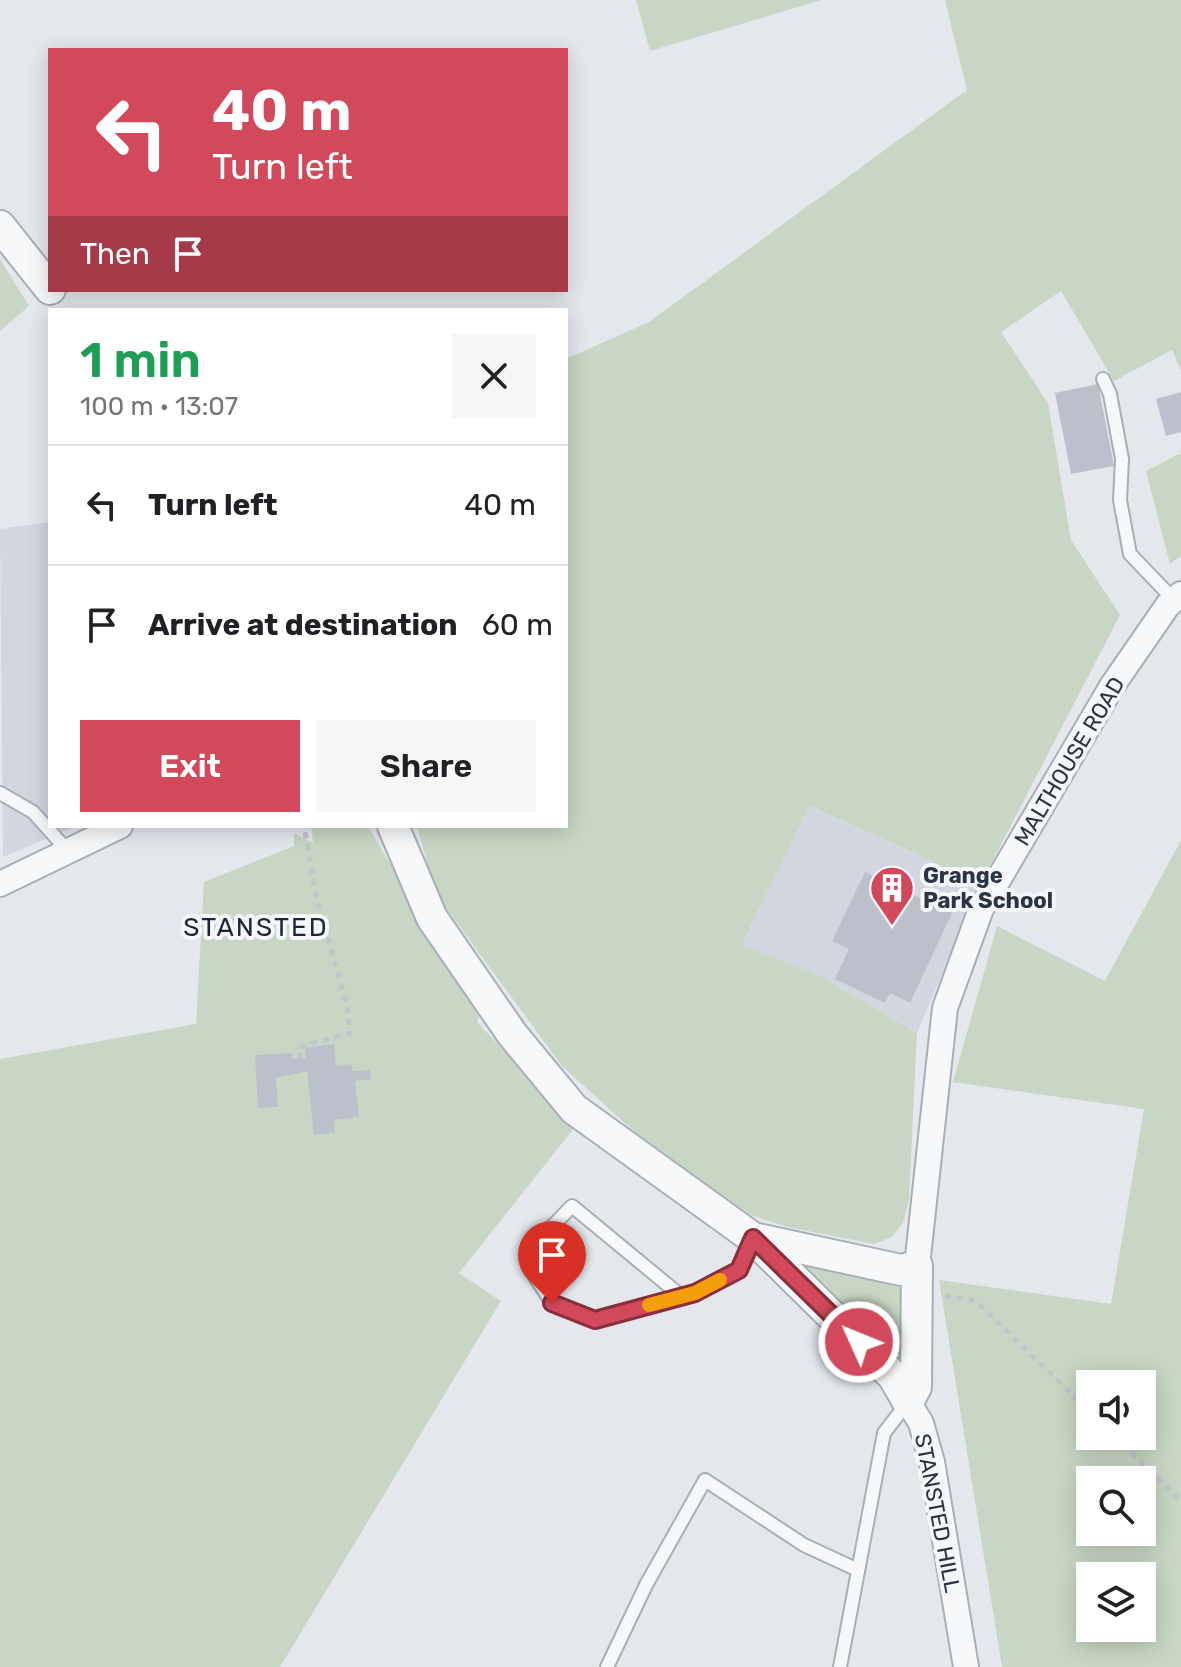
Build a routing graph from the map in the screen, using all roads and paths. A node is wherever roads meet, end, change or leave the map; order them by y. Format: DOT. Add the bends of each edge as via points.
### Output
graph roads {
  1 [pos="0,226"];
  2 [pos="48,287"];
  3 [pos="52,292"];
  4 [pos="64,308"];
  5 [pos="1103,379"];
  6 [pos="1178,597"];
  7 [pos="0,793"];
  8 [pos="116,828"];
  9 [pos="304,828"];
  10 [pos="394,828"];
  11 [pos="68,851"];
  12 [pos="0,884"];
  13 [pos="300,1059"];
  14 [pos="753,1238"];
  15 [pos="917,1279"];
  16 [pos="681,1296"];
  17 [pos="1076,1398"];
  18 [pos="908,1402"];
  19 [pos="1128,1450"];
  20 [pos="1181,1501"];
  21 [pos="858,1570"];
  22 [pos="607,1667"];
  23 [pos="840,1667"];
  24 [pos="966,1667"];
  1 -- 2 [label="street"];
  3 -- 4 [label="street"];
  5 -- 6 [label="lane" via="1122,459 1120,500 1130,554"];
  6 -- 15 [label="street, MALTHOUSE ROAD" via="1112,686 981,909 945,1008"];
  7 -- 11 [label="lane" via="33,812"];
  8 -- 11 [label="street"];
  9 -- 13 [label="path" via="350,1033 300,1047"];
  10 -- 14 [label="street" via="432,918 512,1034 574,1109"];
  11 -- 12 [label="street"];
  14 -- 15 [label="street" via="901,1270"];
  14 -- 16 [label="lane" via="739,1270"];
  14 -- 18 [label="street" via="893,1376"];
  15 -- 17 [label="path" via="976,1301"];
  15 -- 18 [label="street" via="916,1387"];
  16 -- 16 [label="lane" via="595,1320 552,1303 530,1269 541,1238 572,1206"];
  18 -- 21 [label="lane" via="884,1433"];
  18 -- 24 [label="street, STANSTED HILL" via="921,1423 932,1462"];
  19 -- 20 [label="path"];
  21 -- 22 [label="lane" via="804,1545 705,1480"];
  21 -- 23 [label="lane"];
}
